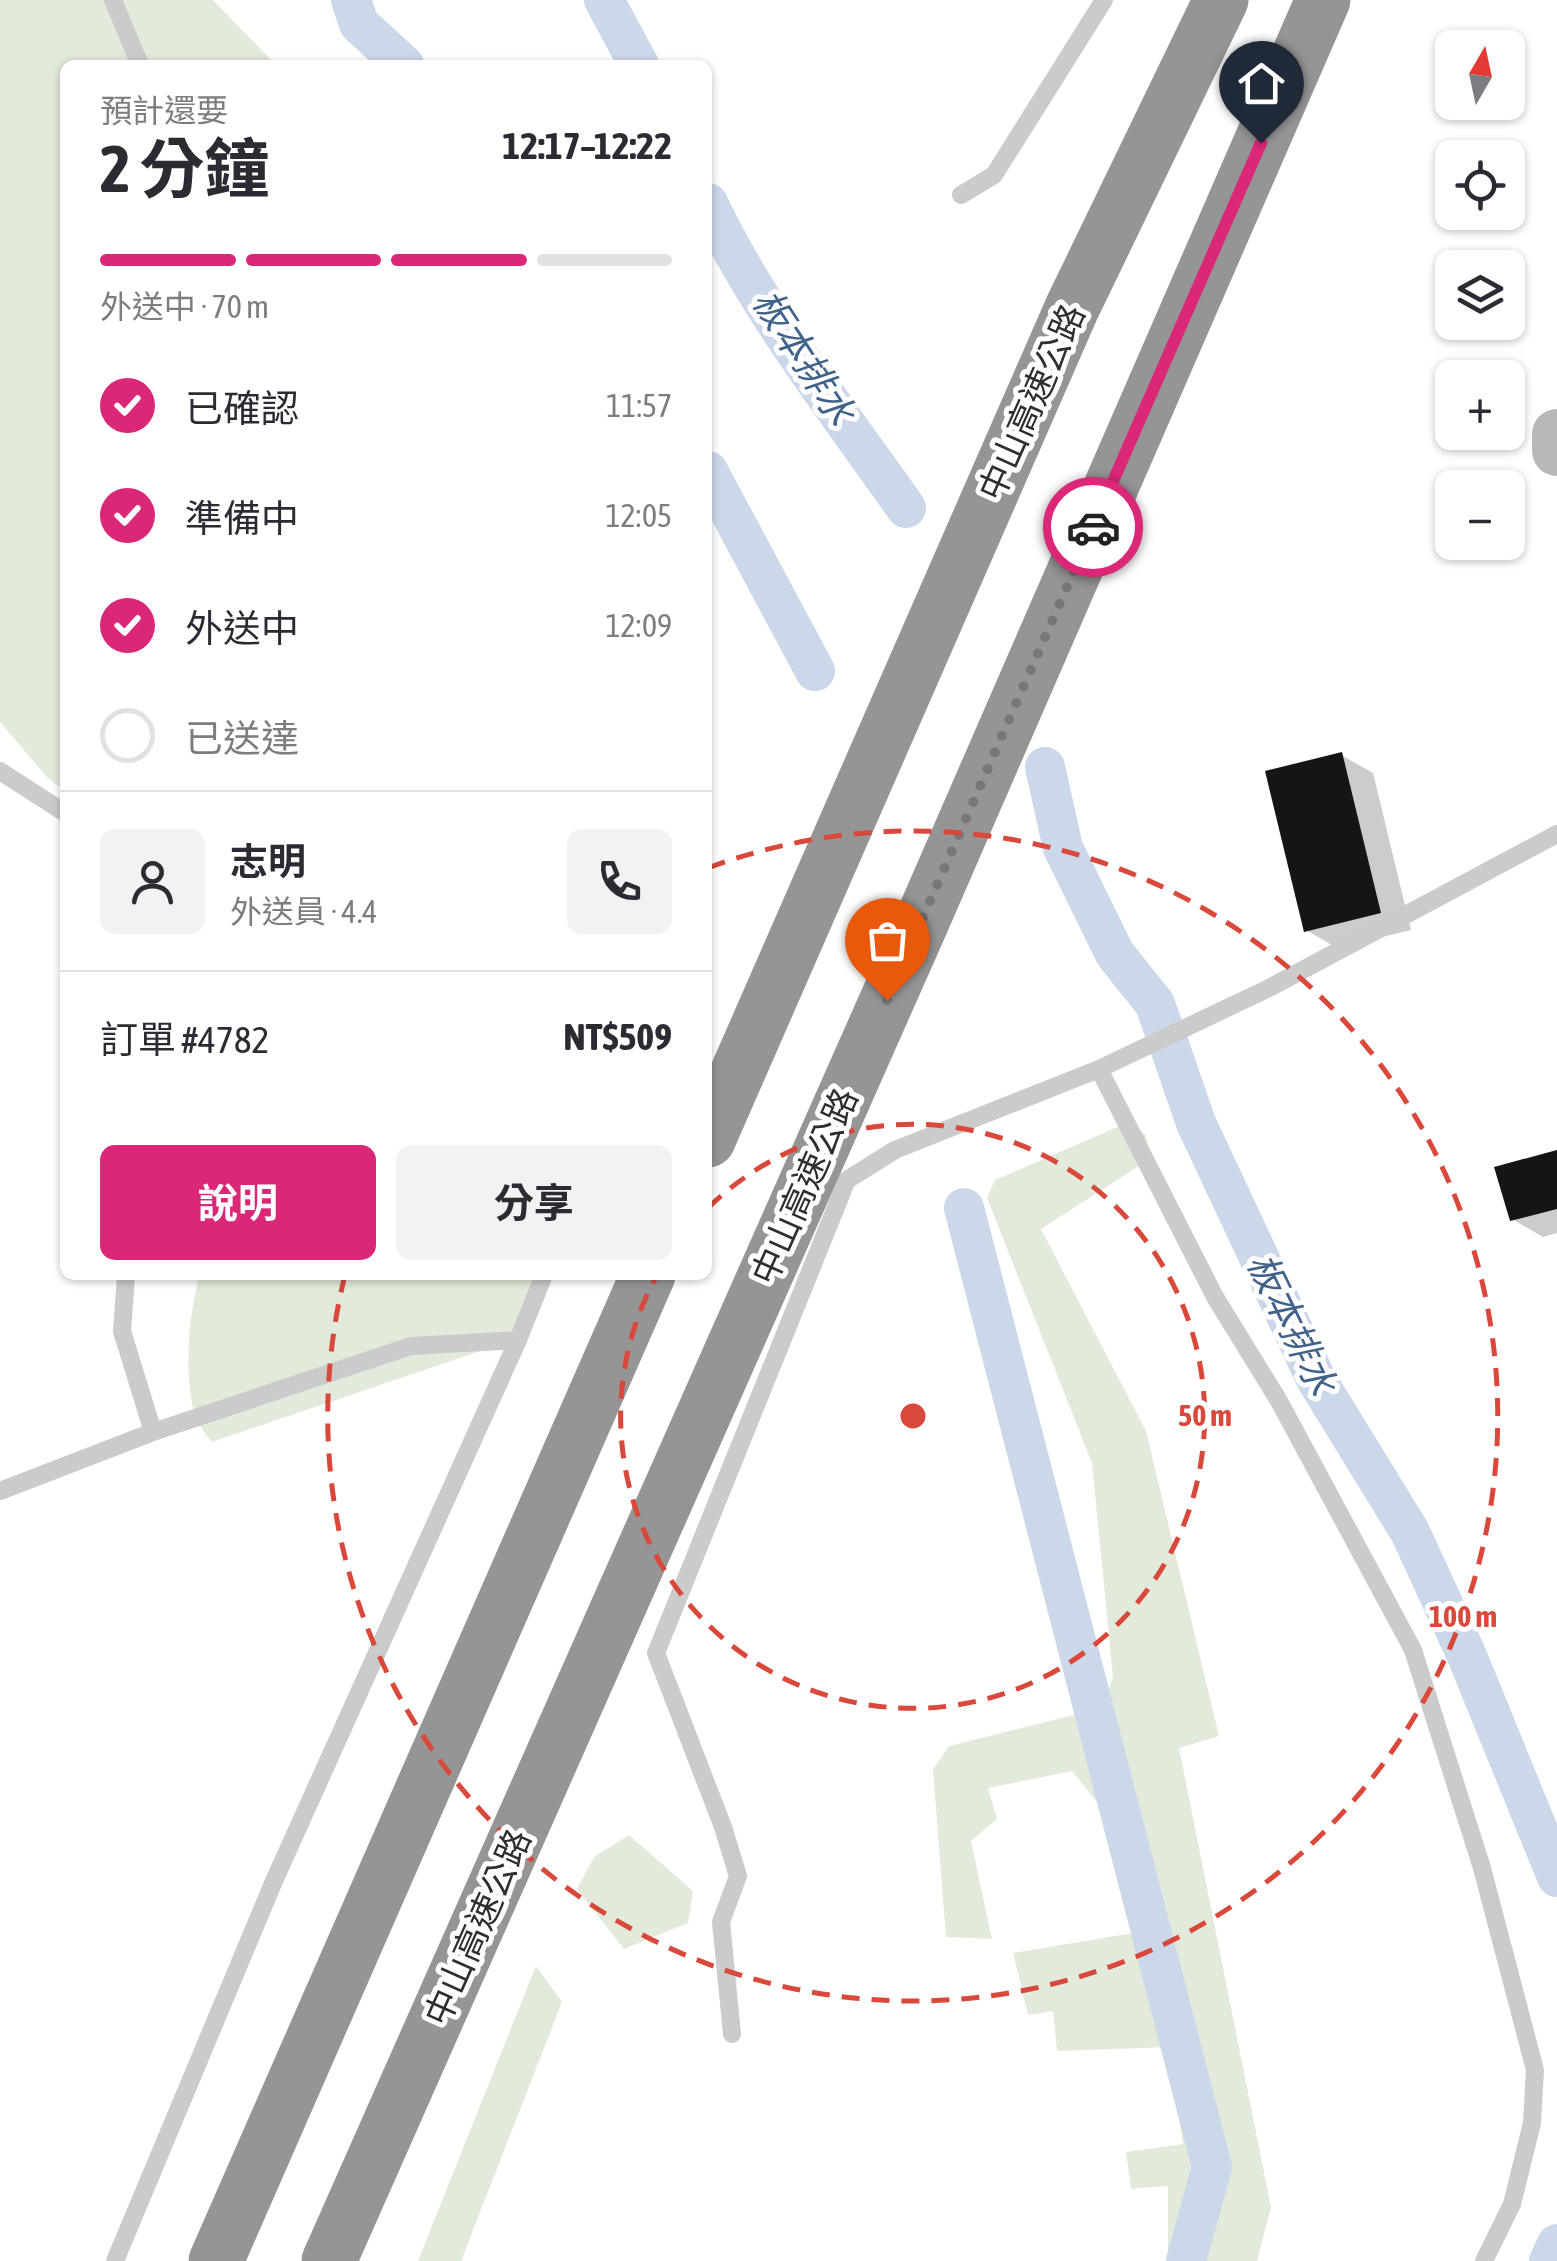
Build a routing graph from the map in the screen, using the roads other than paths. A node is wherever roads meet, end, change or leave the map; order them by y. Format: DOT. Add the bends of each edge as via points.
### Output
graph roads {
  1 [pos="113,0"];
  2 [pos="1104,0"];
  3 [pos="1221,0"];
  4 [pos="1324,0"];
  5 [pos="138,60"];
  6 [pos="960,195"];
  7 [pos="1557,434"];
  8 [pos="1557,451"];
  9 [pos="0,771"];
  10 [pos="60,810"];
  11 [pos="1557,834"];
  12 [pos="1099,1069"];
  13 [pos="712,1131"];
  14 [pos="126,1280"];
  15 [pos="542,1280"];
  16 [pos="646,1280"];
  17 [pos="518,1340"];
  18 [pos="153,1432"];
  19 [pos="0,1491"];
  20 [pos="732,2034"];
  21 [pos="116,2261"];
  22 [pos="216,2261"];
  23 [pos="329,2261"];
  24 [pos="1484,2261"];
  1 -- 5 [label="lane"];
  2 -- 6 [label="lane" via="994,175"];
  3 -- 13 [label="highway, 中山高速公路" via="1072,308"];
  4 -- 23 [label="highway, 中山高速公路"];
  7 -- 8 [label="street"];
  9 -- 10 [label="lane"];
  11 -- 12 [label="lane" via="1270,988"];
  12 -- 20 [label="lane" via="895,1150 847,1180 656,1653 738,1876 721,1922"];
  12 -- 24 [label="lane" via="1215,1297 1279,1400 1413,1650 1536,2070 1532,2123 1512,2204"];
  14 -- 18 [label="lane" via="122,1331"];
  15 -- 17 [label="lane"];
  16 -- 22 [label="highway"];
  17 -- 18 [label="lane" via="412,1346"];
  17 -- 21 [label="lane" via="274,1881"];
  18 -- 19 [label="lane"];
}
